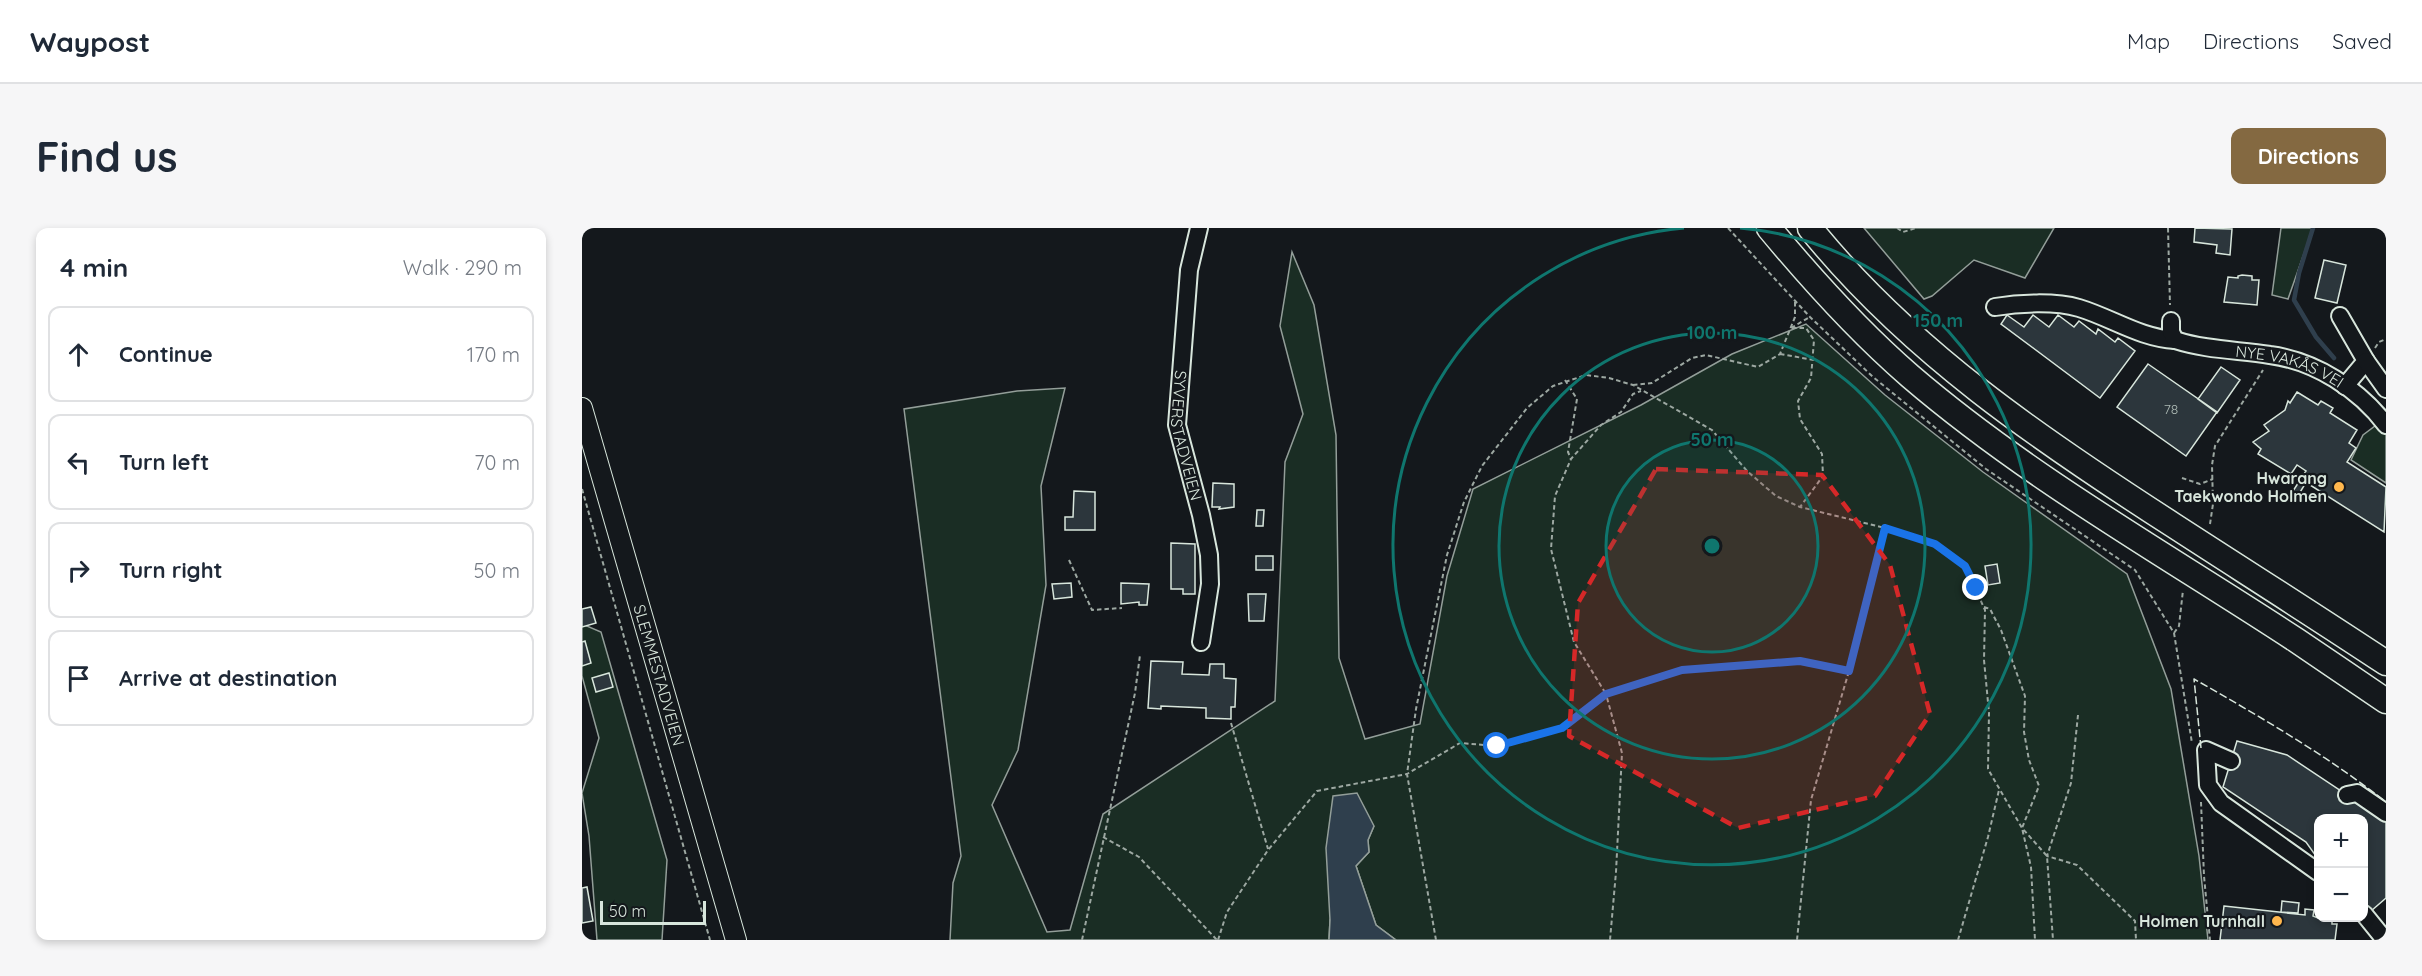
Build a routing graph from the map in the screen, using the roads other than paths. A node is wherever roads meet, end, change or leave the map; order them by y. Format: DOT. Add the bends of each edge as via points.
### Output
graph roads {
  1 [pos="1199,228"];
  2 [pos="1769,228"];
  3 [pos="1810,228"];
  4 [pos="1995,307"];
  5 [pos="2340,316"];
  6 [pos="2171,321"];
  7 [pos="2175,340"];
  8 [pos="2366,362"];
  9 [pos="2345,386"];
  10 [pos="2386,389"];
  11 [pos="582,408"];
  12 [pos="2386,425"];
  13 [pos="1202,642"];
  14 [pos="2386,663"];
  15 [pos="2386,701"];
  16 [pos="2231,761"];
  17 [pos="2347,795"];
  18 [pos="2386,813"];
  19 [pos="2314,868"];
  20 [pos="2368,919"];
  21 [pos="2385,939"];
  22 [pos="735,940"];
  1 -- 13 [label="street, SYVERSTADVEIEN" via="1189,270 1177,424 1209,555 1210,584"];
  2 -- 15 [label="highway" via="1857,327 1964,420 2059,489"];
  3 -- 14 [label="highway" via="1881,305 1991,400 2074,461"];
  4 -- 7 [label="street, NYE VAKÅS VEI" via="2019,303 2075,307 2156,339"];
  5 -- 8 [label="street"];
  6 -- 7 [label="street"];
  7 -- 9 [label="street, NYE VAKÅS VEI" via="2196,347 2273,355 2312,366"];
  8 -- 9 [label="street"];
  8 -- 10 [label="street"];
  9 -- 12 [label="street, NYE VAKÅS VEI"];
  11 -- 22 [label="main road, SLEMMESTADVEIEN"];
  16 -- 19 [label="street" via="2206,750 2208,785 2221,803"];
  17 -- 18 [label="street" via="2357,793"];
  20 -- 21 [label="street"];
}
